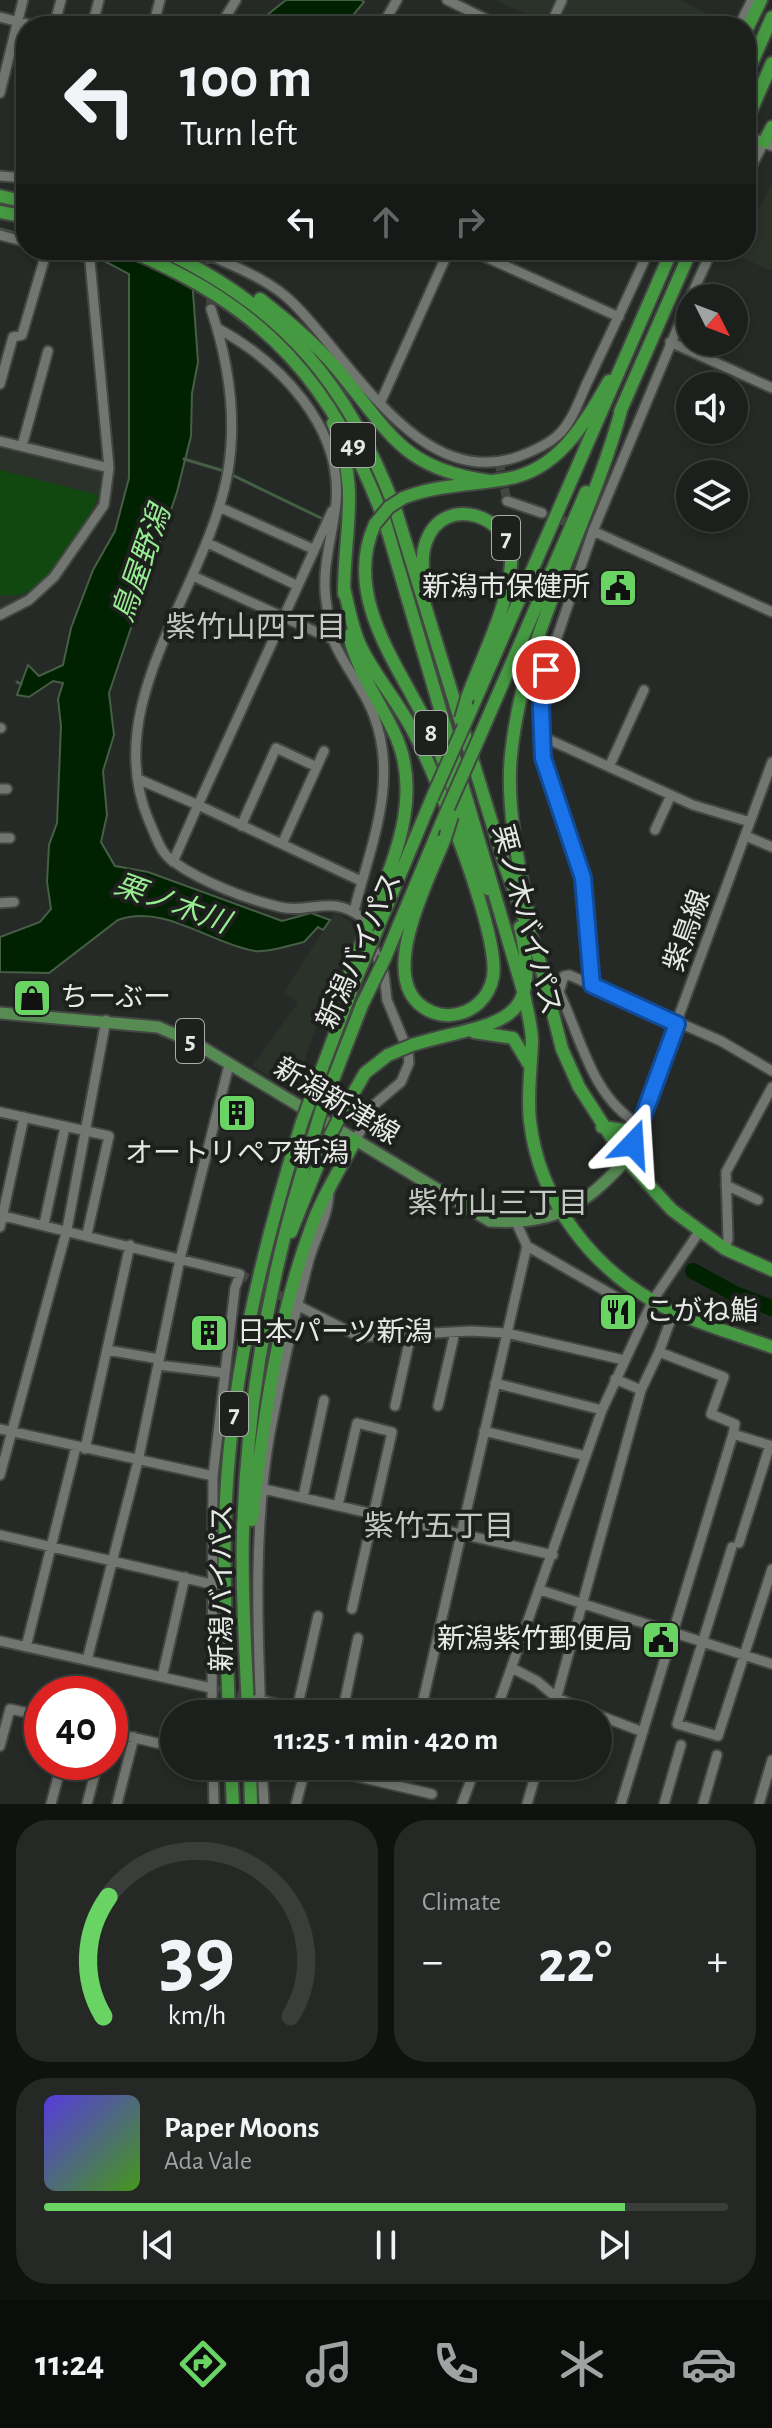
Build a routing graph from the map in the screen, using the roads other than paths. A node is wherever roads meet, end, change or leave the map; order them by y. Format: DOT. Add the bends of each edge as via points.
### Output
graph roads {
  1 [pos="447,0"];
  2 [pos="480,16"];
  3 [pos="772,17"];
  4 [pos="16,29"];
  5 [pos="756,53"];
  6 [pos="772,63"];
  7 [pos="0,93"];
  8 [pos="756,99"];
  9 [pos="772,127"];
  10 [pos="768,144"];
  11 [pos="756,162"];
  12 [pos="44,260"];
  13 [pos="90,260"];
  14 [pos="148,260"];
  15 [pos="181,260"];
  16 [pos="225,260"];
  17 [pos="444,260"];
  18 [pos="492,260"];
  19 [pos="645,260"];
  20 [pos="668,260"];
  21 [pos="687,260"];
  22 [pos="707,260"];
  23 [pos="208,274"];
  24 [pos="696,284"];
  25 [pos="211,309"];
  26 [pos="619,317"];
  27 [pos="217,328"];
  28 [pos="676,329"];
  29 [pos="635,337"];
  30 [pos="670,342"];
  31 [pos="48,351"];
  32 [pos="0,384"];
  33 [pos="772,388"];
  34 [pos="381,401"];
  35 [pos="329,403"];
  36 [pos="622,407"];
  37 [pos="0,441"];
  38 [pos="22,446"];
  39 [pos="109,468"];
  40 [pos="490,481"];
  41 [pos="507,501"];
  42 [pos="336,505"];
  43 [pos="219,507"];
  44 [pos="542,513"];
  45 [pos="593,531"];
  46 [pos="208,543"];
  47 [pos="313,549"];
  48 [pos="193,576"];
  49 [pos="296,585"];
  50 [pos="344,588"];
  51 [pos="425,607"];
  52 [pos="772,612"];
  53 [pos="0,615"];
  54 [pos="284,619"];
  55 [pos="334,640"];
  56 [pos="644,690"];
  57 [pos="469,704"];
  58 [pos="541,736"];
  59 [pos="474,740"];
  60 [pos="324,751"];
  61 [pos="459,761"];
  62 [pos="772,762"];
  63 [pos="317,767"];
  64 [pos="609,767"];
  65 [pos="138,779"];
  66 [pos="461,780"];
  67 [pos="671,795"];
  68 [pos="198,805"];
  69 [pos="750,822"];
  70 [pos="241,826"];
  71 [pos="655,830"];
  72 [pos="746,836"];
  73 [pos="282,844"];
  74 [pos="772,847"];
  75 [pos="173,862"];
  76 [pos="506,869"];
  77 [pos="361,881"];
  78 [pos="14,902"];
  79 [pos="0,903"];
  80 [pos="354,911"];
  81 [pos="371,931"];
  82 [pos="509,945"];
  83 [pos="538,955"];
  84 [pos="592,985"];
  85 [pos="524,994"];
  86 [pos="0,1013"];
  87 [pos="106,1020"];
  88 [pos="677,1024"];
  89 [pos="453,1034"];
  90 [pos="229,1065"];
  91 [pos="529,1066"];
  92 [pos="772,1071"];
  93 [pos="772,1087"];
  94 [pos="315,1106"];
  95 [pos="0,1112"];
  96 [pos="24,1117"];
  97 [pos="640,1125"];
  98 [pos="65,1127"];
  99 [pos="602,1127"];
  100 [pos="87,1131"];
  101 [pos="355,1141"];
  102 [pos="626,1160"];
  103 [pos="726,1185"];
  104 [pos="330,1187"];
  105 [pos="758,1200"];
  106 [pos="560,1212"];
  107 [pos="2,1215"];
  108 [pos="516,1222"];
  109 [pos="44,1224"];
  110 [pos="0,1227"];
  111 [pos="67,1229"];
  112 [pos="699,1232"];
  113 [pos="87,1234"];
  114 [pos="130,1245"];
  115 [pos="527,1246"];
  116 [pos="725,1249"];
  117 [pos="180,1259"];
  118 [pos="280,1261"];
  119 [pos="772,1270"];
  120 [pos="653,1300"];
  121 [pos="296,1304"];
  122 [pos="630,1305"];
  123 [pos="674,1311"];
  124 [pos="455,1332"];
  125 [pos="506,1333"];
  126 [pos="411,1334"];
  127 [pos="772,1347"];
  128 [pos="107,1350"];
  129 [pos="659,1352"];
  130 [pos="624,1360"];
  131 [pos="158,1362"];
  132 [pos="225,1373"];
  133 [pos="615,1379"];
  134 [pos="495,1383"];
  135 [pos="641,1390"];
  136 [pos="324,1400"];
  137 [pos="395,1406"];
  138 [pos="438,1406"];
  139 [pos="602,1410"];
  140 [pos="0,1429"];
  141 [pos="484,1431"];
  142 [pos="11,1432"];
  143 [pos="733,1434"];
  144 [pos="771,1445"];
  145 [pos="81,1448"];
  146 [pos="586,1456"];
  147 [pos="138,1461"];
  148 [pos="0,1475"];
  149 [pos="213,1476"];
  150 [pos="264,1489"];
  151 [pos="303,1497"];
  152 [pos="338,1505"];
  153 [pos="375,1514"];
  154 [pos="0,1535"];
  155 [pos="460,1535"];
  156 [pos="53,1547"];
  157 [pos="553,1555"];
  158 [pos="112,1560"];
  159 [pos="772,1569"];
  160 [pos="185,1577"];
  161 [pos="211,1584"];
  162 [pos="540,1590"];
  163 [pos="243,1596"];
  164 [pos="584,1602"];
  165 [pos="352,1609"];
  166 [pos="318,1616"];
  167 [pos="672,1635"];
  168 [pos="358,1638"];
  169 [pos="0,1641"];
  170 [pos="703,1644"];
  171 [pos="26,1647"];
  172 [pos="745,1656"];
  173 [pos="87,1660"];
  174 [pos="772,1664"];
  175 [pos="512,1668"];
  176 [pos="162,1677"];
  177 [pos="211,1688"];
  178 [pos="258,1698"];
  179 [pos="557,1698"];
  180 [pos="211,1700"];
  181 [pos="229,1700"];
  182 [pos="247,1700"];
  183 [pos="265,1700"];
  184 [pos="299,1700"];
  185 [pos="345,1700"];
  186 [pos="423,1700"];
  187 [pos="500,1700"];
  188 [pos="562,1700"];
  189 [pos="24,1712"];
  190 [pos="612,1721"];
  191 [pos="643,1732"];
  192 [pos="128,1736"];
  193 [pos="134,1737"];
  194 [pos="160,1744"];
  195 [pos="681,1745"];
  196 [pos="0,1746"];
  197 [pos="717,1755"];
  198 [pos="772,1760"];
  199 [pos="770,1773"];
  200 [pos="57,1780"];
  201 [pos="93,1780"];
  202 [pos="213,1780"];
  203 [pos="232,1780"];
  204 [pos="250,1780"];
  205 [pos="263,1780"];
  206 [pos="302,1780"];
  207 [pos="372,1780"];
  208 [pos="471,1780"];
  209 [pos="534,1780"];
  210 [pos="432,1794"];
  211 [pos="51,1804"];
  212 [pos="87,1804"];
  213 [pos="117,1804"];
  214 [pos="214,1804"];
  215 [pos="233,1804"];
  216 [pos="251,1804"];
  217 [pos="264,1804"];
  218 [pos="296,1804"];
  219 [pos="462,1804"];
  220 [pos="527,1804"];
  221 [pos="621,1804"];
  222 [pos="664,1804"];
  223 [pos="703,1804"];
  224 [pos="759,1804"];
  1 -- 2 [label="street"];
  3 -- 5 [label="highway"];
  4 -- 7 [label="street"];
  6 -- 8 [label="highway"];
  9 -- 10 [label="highway"];
  10 -- 11 [label="street"];
  12 -- 32 [label="street" via="22,335 13,337"];
  13 -- 39 [label="street"];
  14 -- 35 [label="highway, 49" via="203,287 255,322"];
  15 -- 23 [label="highway, 49"];
  16 -- 34 [label="street" via="292,302"];
  17 -- 34 [label="street"];
  18 -- 26 [label="street"];
  19 -- 26 [label="street"];
  20 -- 29 [label="highway, 8"];
  21 -- 36 [label="highway, 新潟バイパス / 8"];
  22 -- 24 [label="street"];
  23 -- 40 [label="highway" via="258,298 308,337 408,453 440,471"];
  23 -- 51 [label="highway, 49" via="285,331 327,376 352,414 376,458"];
  25 -- 27 [label="street"];
  26 -- 34 [label="street" via="558,435 509,460 473,462 434,451"];
  27 -- 42 [label="street" via="242,341 273,369 317,420 334,460"];
  27 -- 43 [label="street" via="231,415 228,469"];
  28 -- 30 [label="street"];
  29 -- 40 [label="highway, 8" via="572,441 539,467"];
  29 -- 57 [label="highway, 8"];
  30 -- 33 [label="street"];
  30 -- 45 [label="street"];
  31 -- 38 [label="street"];
  35 -- 50 [label="highway" via="350,468"];
  35 -- 61 [label="highway, 49" via="363,462 385,522"];
  36 -- 59 [label="highway, 新潟バイパス / 8"];
  36 -- 83 [label="highway, 8" via="541,631 521,695 511,757 515,834"];
  37 -- 38 [label="street"];
  38 -- 39 [label="street"];
  39 -- 53 [label="street" via="104,505 54,577 29,600"];
  40 -- 82 [label="highway, 8, bridge" via="403,498 375,524 364,560 371,605 394,664 437,744"];
  41 -- 44 [label="street"];
  42 -- 47 [label="street"];
  42 -- 55 [label="street" via="325,596"];
  43 -- 46 [label="street"];
  43 -- 47 [label="street"];
  45 -- 52 [label="street"];
  45 -- 58 [label="street" via="546,670"];
  46 -- 48 [label="street"];
  46 -- 49 [label="street"];
  47 -- 49 [label="street"];
  48 -- 54 [label="street"];
  48 -- 65 [label="street" via="161,646 137,720"];
  49 -- 54 [label="street"];
  50 -- 61 [label="highway, bridge" via="360,645 414,731 447,808 490,939 493,975 486,996 470,1010 447,1015 434,1014 416,1002 403,965 409,932 445,838"];
  50 -- 81 [label="highway" via="351,644 400,745 407,802 404,830"];
  51 -- 57 [label="highway, 7" via="423,552 435,526 461,514 496,524 510,547 509,579"];
  51 -- 59 [label="highway, 7"];
  54 -- 55 [label="street"];
  54 -- 68 [label="street"];
  55 -- 77 [label="street" via="374,714 385,752 382,806"];
  56 -- 64 [label="street"];
  57 -- 61 [label="highway, 7, bridge"];
  58 -- 64 [label="street"];
  58 -- 84 [label="street" via="549,781 583,878"];
  59 -- 61 [label="highway, 新潟バイパス / 8, bridge"];
  59 -- 76 [label="highway, 栗ノ木バイパス / 7"];
  60 -- 63 [label="street"];
  61 -- 66 [label="highway, 新潟バイパス / 8, bridge"];
  61 -- 81 [label="highway, 新潟バイパス / 7, bridge" via="432,798"];
  61 -- 82 [label="highway, 栗ノ木バイパス"];
  62 -- 69 [label="street, 紫鳥線"];
  63 -- 70 [label="street" via="276,748"];
  63 -- 73 [label="street"];
  64 -- 67 [label="street"];
  65 -- 68 [label="street"];
  65 -- 75 [label="street" via="138,795 162,851"];
  66 -- 94 [label="highway, 新潟バイパス / 7, bridge"];
  67 -- 69 [label="street"];
  67 -- 71 [label="street"];
  68 -- 70 [label="street"];
  68 -- 75 [label="street"];
  69 -- 72 [label="street, 紫鳥線"];
  70 -- 73 [label="street"];
  72 -- 74 [label="street"];
  72 -- 88 [label="street, 紫鳥線"];
  73 -- 77 [label="street"];
  75 -- 80 [label="street" via="280,907 328,903"];
  76 -- 83 [label="highway, 栗ノ木バイパス / 7"];
  76 -- 85 [label="highway" via="529,964"];
  77 -- 80 [label="street"];
  78 -- 79 [label="street"];
  80 -- 101 [label="street" via="384,974 387,1000 409,1063 401,1082 375,1104"];
  81 -- 94 [label="highway, 新潟バイパス / 7, bridge" via="332,1036"];
  82 -- 85 [label="highway, 栗ノ木バイパス"];
  83 -- 99 [label="highway, 栗ノ木バイパス / 7" via="562,1049"];
  84 -- 88 [label="street"];
  84 -- 97 [label="street" via="569,975 560,981 559,992 589,1069 619,1111"];
  85 -- 89 [label="highway" via="509,1015"];
  85 -- 91 [label="highway, 栗ノ木バイパス" via="532,1039"];
  86 -- 87 [label="main road, 新潟新津線 / 5"];
  87 -- 90 [label="main road, 新潟新津線 / 5" via="158,1027"];
  87 -- 100 [label="street"];
  88 -- 92 [label="street" via="721,1041"];
  88 -- 97 [label="street, 紫鳥線"];
  89 -- 91 [label="highway, 7" via="505,1035 519,1043"];
  89 -- 118 [label="highway, 7, bridge" via="388,1055 365,1073 328,1140"];
  90 -- 101 [label="main road, 新潟新津線 / 5"];
  90 -- 117 [label="street"];
  91 -- 106 [label="highway, 栗ノ木バイパス" via="530,1123"];
  93 -- 103 [label="street" via="726,1172"];
  94 -- 118 [label="highway, 新潟バイパス / 7, bridge" via="315,1131"];
  94 -- 181 [label="highway, 新潟バイパス / 7, bridge" via="302,1122 269,1227 240,1366 225,1524"];
  95 -- 96 [label="street"];
  96 -- 98 [label="street"];
  96 -- 107 [label="street"];
  97 -- 99 [label="highway" via="624,1130"];
  97 -- 102 [label="street, 紫鳥線"];
  98 -- 100 [label="street"];
  98 -- 109 [label="street"];
  99 -- 102 [label="highway, 栗ノ木バイパス / 7"];
  100 -- 111 [label="street"];
  100 -- 113 [label="street" via="109,1136"];
  101 -- 104 [label="highway, 7"];
  101 -- 108 [label="main road, 新潟新津線 / 5" via="490,1221"];
  102 -- 106 [label="main road, 新潟新津線 / 5" via="581,1204"];
  102 -- 112 [label="highway, 栗ノ木バイパス / 7"];
  103 -- 105 [label="street"];
  103 -- 116 [label="street"];
  104 -- 121 [label="street" via="329,1206"];
  104 -- 163 [label="highway, 7" via="312,1225 289,1307 262,1439"];
  106 -- 108 [label="main road, 新潟新津線 / 5"];
  106 -- 120 [label="highway, 栗ノ木バイパス" via="592,1250"];
  107 -- 109 [label="street"];
  107 -- 110 [label="street"];
  108 -- 115 [label="street"];
  109 -- 111 [label="street"];
  111 -- 113 [label="street"];
  111 -- 142 [label="street"];
  112 -- 116 [label="highway, 栗ノ木バイパス / 7"];
  112 -- 120 [label="street"];
  113 -- 114 [label="street"];
  114 -- 117 [label="street"];
  114 -- 128 [label="street"];
  115 -- 122 [label="street"];
  115 -- 125 [label="street"];
  116 -- 119 [label="highway, 栗ノ木バイパス / 7"];
  117 -- 131 [label="street"];
  117 -- 132 [label="street" via="240,1274"];
  118 -- 163 [label="highway, 新潟バイパス / 7" via="249,1450"];
  120 -- 123 [label="highway, 栗ノ木バイパス"];
  120 -- 130 [label="street"];
  121 -- 126 [label="street" via="360,1337"];
  121 -- 150 [label="street"];
  123 -- 127 [label="highway, 栗ノ木バイパス"];
  123 -- 129 [label="street"];
  124 -- 125 [label="street"];
  124 -- 126 [label="street"];
  124 -- 138 [label="street"];
  125 -- 130 [label="street"];
  125 -- 134 [label="street"];
  126 -- 137 [label="street"];
  128 -- 131 [label="street"];
  128 -- 145 [label="street"];
  129 -- 135 [label="street"];
  129 -- 143 [label="street" via="724,1377 711,1414 735,1424"];
  130 -- 133 [label="street"];
  131 -- 132 [label="street"];
  131 -- 147 [label="street"];
  132 -- 149 [label="street"];
  133 -- 135 [label="street"];
  133 -- 139 [label="street"];
  134 -- 139 [label="street"];
  134 -- 141 [label="street"];
  135 -- 164 [label="street"];
  136 -- 151 [label="street"];
  139 -- 146 [label="street"];
  140 -- 142 [label="street"];
  141 -- 146 [label="street"];
  141 -- 155 [label="street"];
  142 -- 145 [label="street"];
  142 -- 148 [label="street"];
  143 -- 144 [label="street"];
  143 -- 167 [label="street"];
  144 -- 170 [label="street"];
  145 -- 147 [label="street"];
  145 -- 156 [label="street"];
  146 -- 157 [label="street"];
  147 -- 149 [label="street"];
  147 -- 158 [label="street"];
  149 -- 161 [label="street"];
  150 -- 151 [label="street"];
  150 -- 178 [label="street"];
  151 -- 152 [label="street"];
  152 -- 153 [label="street"];
  152 -- 153 [label="street" via="357,1423 392,1432"];
  153 -- 155 [label="street"];
  153 -- 165 [label="street"];
  154 -- 156 [label="street"];
  155 -- 157 [label="street"];
  155 -- 186 [label="street"];
  156 -- 158 [label="street"];
  156 -- 171 [label="street"];
  157 -- 162 [label="street"];
  158 -- 160 [label="street"];
  158 -- 173 [label="street"];
  159 -- 172 [label="street"];
  160 -- 161 [label="street"];
  160 -- 176 [label="street"];
  161 -- 177 [label="street"];
  162 -- 164 [label="street"];
  162 -- 175 [label="street"];
  163 -- 182 [label="highway, 新潟バイパス / 7"];
  164 -- 167 [label="street"];
  164 -- 179 [label="street"];
  166 -- 184 [label="street"];
  167 -- 170 [label="street"];
  167 -- 191 [label="street"];
  168 -- 185 [label="street"];
  169 -- 171 [label="street"];
  170 -- 172 [label="street"];
  170 -- 172 [label="street" via="677,1724 718,1736"];
  171 -- 173 [label="street"];
  172 -- 174 [label="street"];
  173 -- 176 [label="street"];
  175 -- 179 [label="street"];
  175 -- 187 [label="street"];
  176 -- 177 [label="street"];
  177 -- 180 [label="street"];
  178 -- 183 [label="street"];
  179 -- 188 [label="street"];
  189 -- 196 [label="street" via="10,1709"];
  190 -- 191 [label="street"];
  191 -- 221 [label="street"];
  192 -- 193 [label="street"];
  193 -- 194 [label="street"];
  193 -- 213 [label="street"];
  195 -- 222 [label="street"];
  197 -- 223 [label="street"];
  198 -- 199 [label="street"];
  199 -- 224 [label="street"];
  200 -- 211 [label="street"];
  201 -- 212 [label="street"];
  202 -- 214 [label="street"];
  203 -- 215 [label="highway"];
  204 -- 216 [label="highway"];
  205 -- 217 [label="street"];
  206 -- 218 [label="street"];
  207 -- 210 [label="street"];
  208 -- 219 [label="street"];
  209 -- 220 [label="street"];
}
